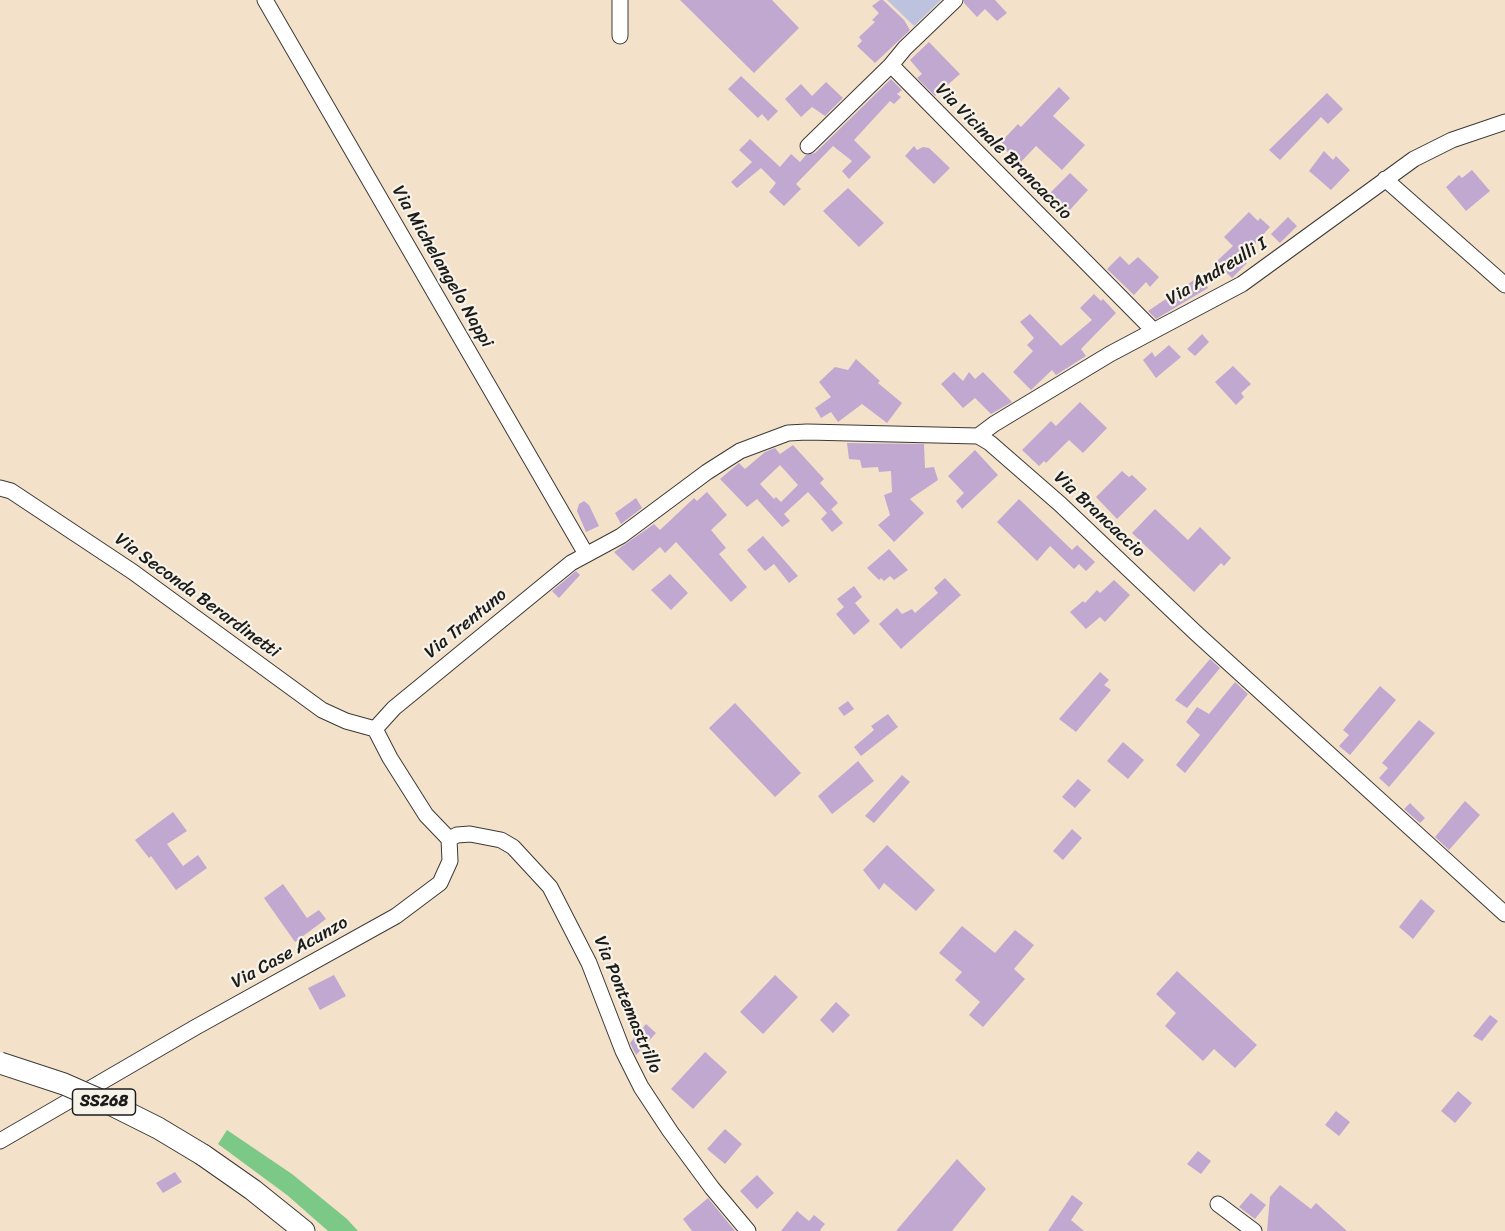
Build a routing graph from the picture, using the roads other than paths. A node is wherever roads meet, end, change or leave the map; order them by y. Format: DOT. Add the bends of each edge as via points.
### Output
graph roads {
  1 [pos="265,0"];
  2 [pos="620,0"];
  3 [pos="955,0"];
  4 [pos="620,36"];
  5 [pos="891,65"];
  6 [pos="1505,123"];
  7 [pos="808,146"];
  8 [pos="1385,179"];
  9 [pos="1505,285"];
  10 [pos="1153,330"];
  11 [pos="978,436"];
  12 [pos="0,488"];
  13 [pos="586,554"];
  14 [pos="375,729"];
  15 [pos="449,839"];
  16 [pos="1505,914"];
  17 [pos="0,1063"];
  18 [pos="0,1141"];
  19 [pos="1218,1203"];
  20 [pos="304,1231"];
  21 [pos="748,1231"];
  22 [pos="1254,1231"];
  1 -- 13 [label="street, Via Michelangelo Nappi"];
  2 -- 4 [label="street"];
  3 -- 5 [label="street"];
  5 -- 7 [label="street"];
  5 -- 10 [label="street, Via Vicinale Brancaccio"];
  6 -- 8 [label="street, Via Andreulli I" via="1452,140"];
  8 -- 9 [label="street"];
  8 -- 10 [label="street, Via Andreulli I" via="1258,274"];
  10 -- 11 [label="street, Via Andreulli I"];
  11 -- 13 [label="street" via="788,433 740,451 621,536"];
  11 -- 16 [label="street, Via Brancaccio" via="1060,504"];
  12 -- 14 [label="street, Via Seconda Berardinetti" via="11,491 133,572 322,710"];
  13 -- 14 [label="street, Via Trentuno" via="394,708"];
  14 -- 15 [label="street" via="426,815"];
  15 -- 18 [label="street, Via Case Acunzo" via="450,861 440,884 396,916"];
  15 -- 21 [label="street, Via Pontemastrillo" via="470,834 501,840 513,847 550,887 589,963 641,1087 705,1179"];
  17 -- 20 [label="highway, SS268, bridge" via="64,1084 158,1128 253,1190"];
  19 -- 22 [label="street"];
}
